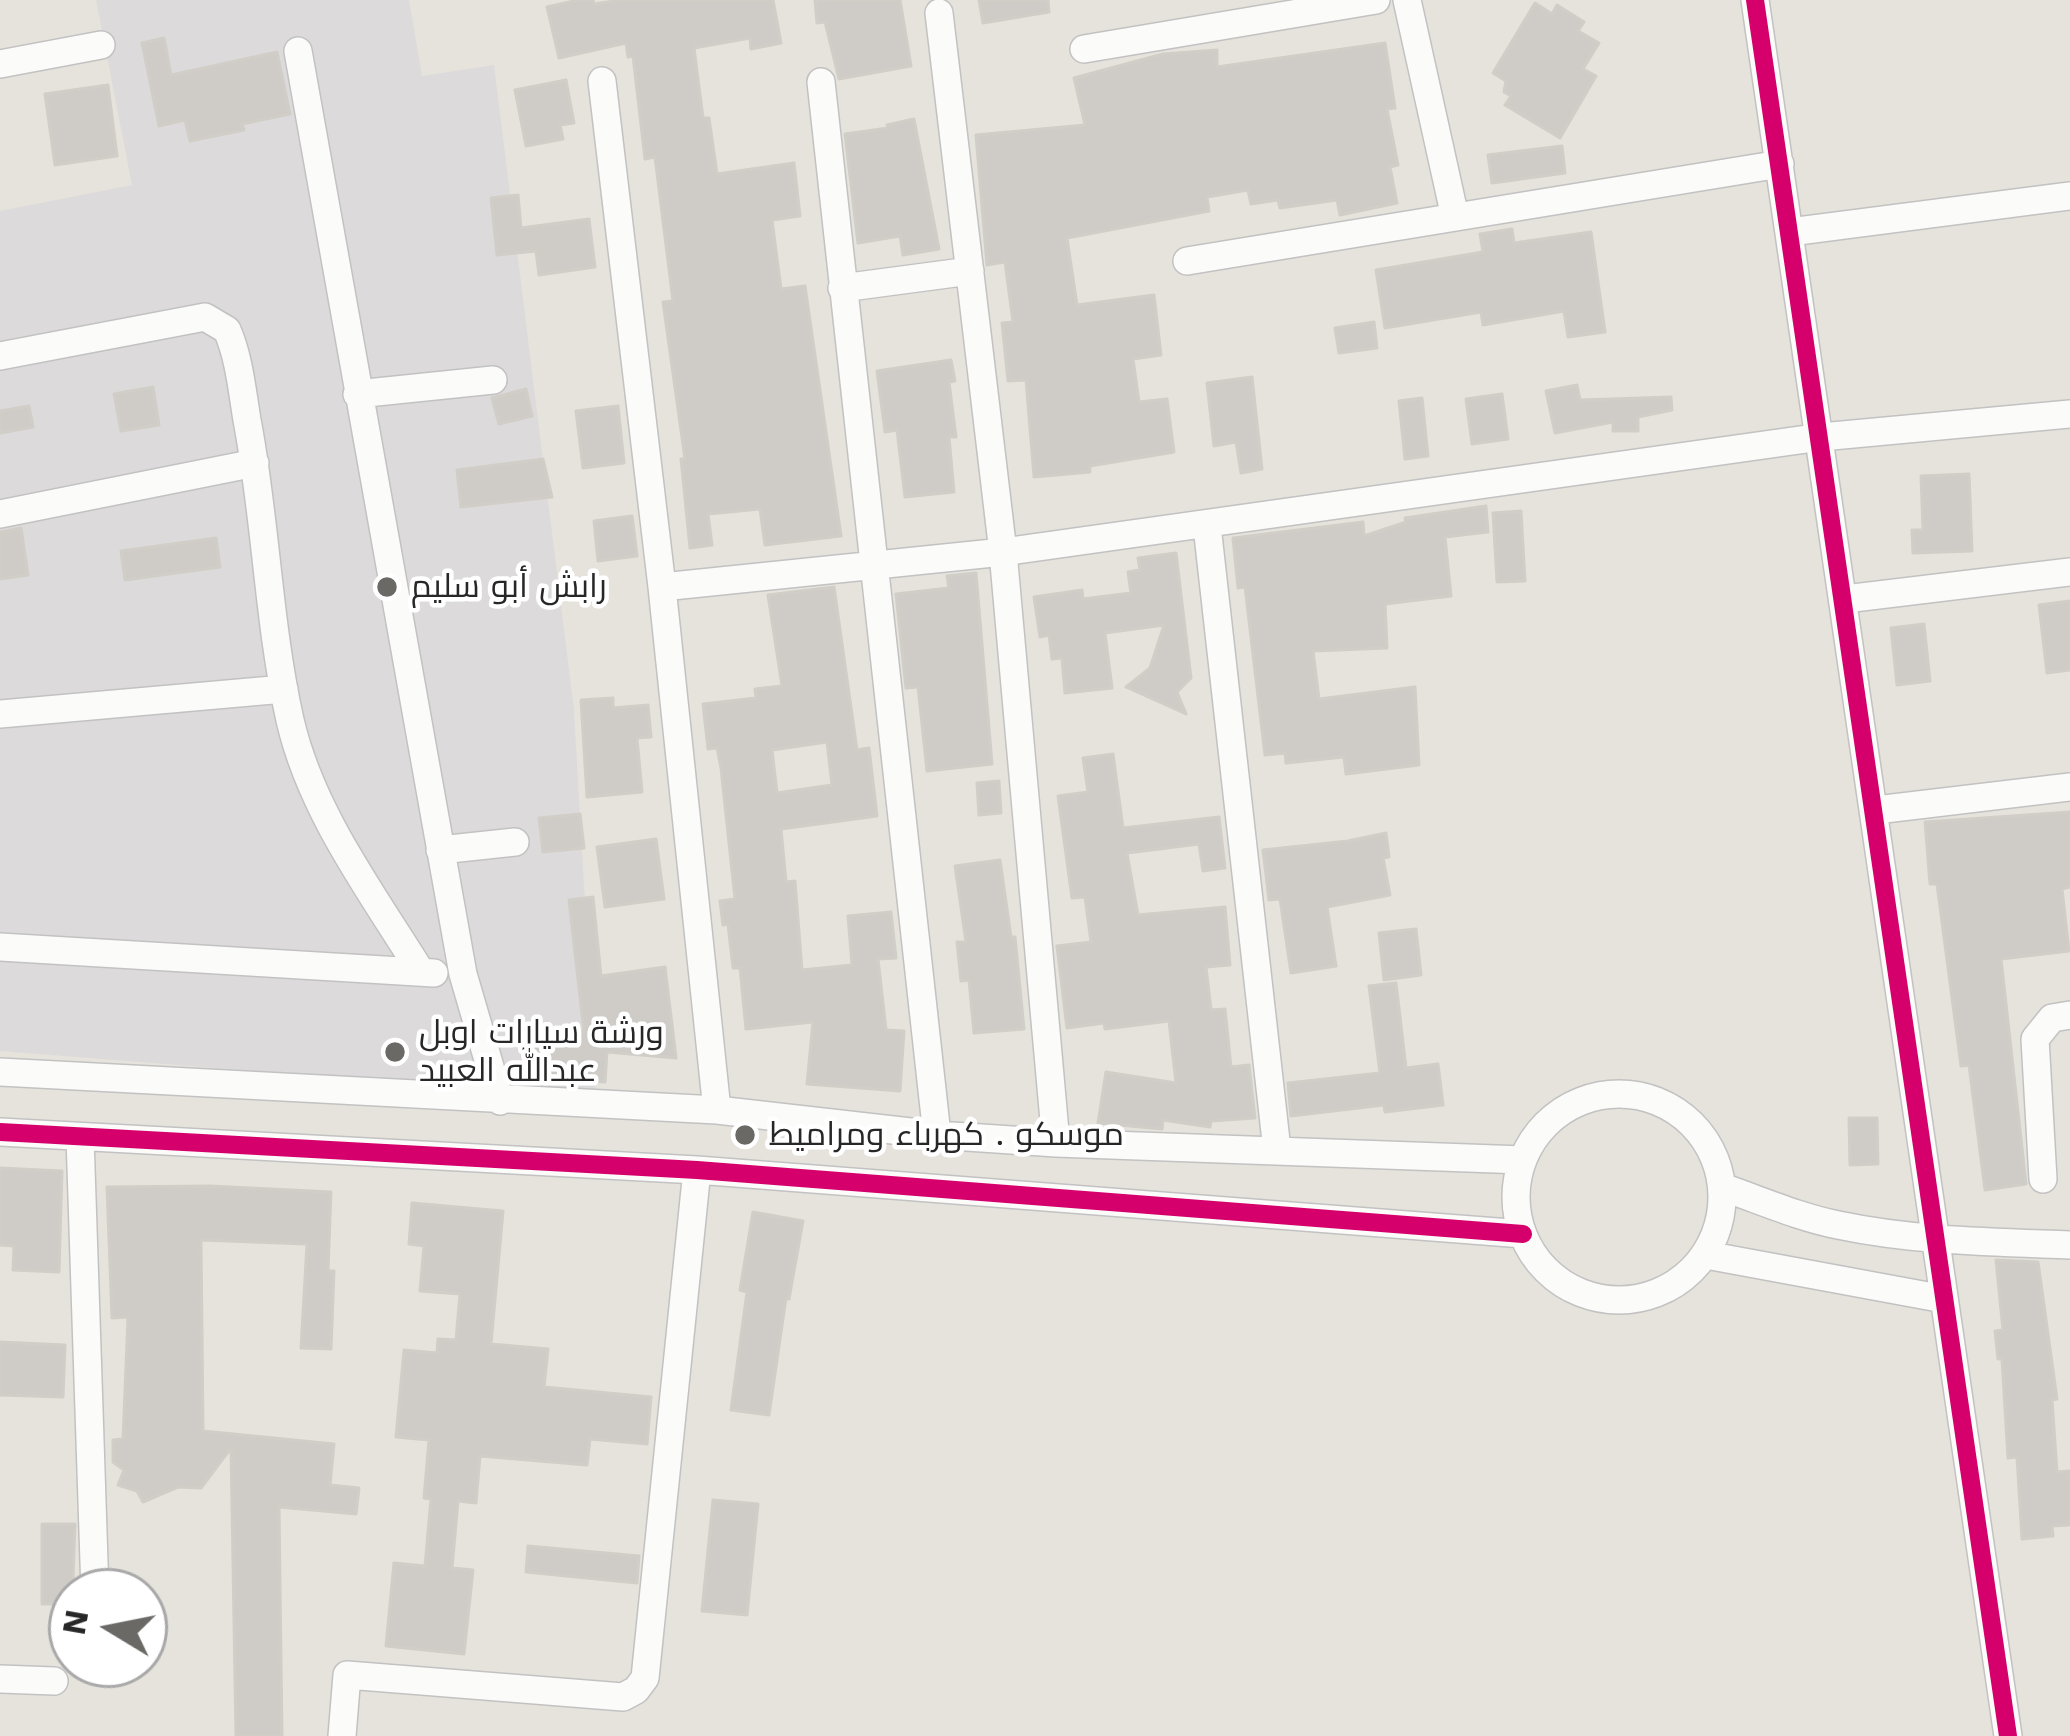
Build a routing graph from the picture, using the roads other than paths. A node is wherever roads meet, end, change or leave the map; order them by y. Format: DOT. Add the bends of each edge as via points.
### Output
graph roads {
  1 [pos="1376,0"];
  2 [pos="1407,0"];
  3 [pos="1755,0"];
  4 [pos="939,13"];
  5 [pos="101,45"];
  6 [pos="1084,49"];
  7 [pos="298,51"];
  8 [pos="0,64"];
  9 [pos="602,81"];
  10 [pos="820,82"];
  11 [pos="1780,164"];
  12 [pos="2070,196"];
  13 [pos="1455,217"];
  14 [pos="1790,232"];
  15 [pos="1187,261"];
  16 [pos="970,271"];
  17 [pos="842,288"];
  18 [pos="0,356"];
  19 [pos="494,380"];
  20 [pos="357,394"];
  21 [pos="2070,414"];
  22 [pos="1821,437"];
  23 [pos="255,463"];
  24 [pos="0,514"];
  25 [pos="1207,526"];
  26 [pos="1004,552"];
  27 [pos="871,566"];
  28 [pos="2070,572"];
  29 [pos="662,587"];
  30 [pos="1845,599"];
  31 [pos="284,689"];
  32 [pos="0,714"];
  33 [pos="2070,787"];
  34 [pos="1876,810"];
  35 [pos="515,842"];
  36 [pos="440,850"];
  37 [pos="0,947"];
  38 [pos="421,972"];
  39 [pos="463,974"];
  40 [pos="2070,1015"];
  41 [pos="0,1072"];
  42 [pos="500,1101"];
  43 [pos="717,1110"];
  44 [pos="0,1132"];
  45 [pos="937,1135"];
  46 [pos="80,1137"];
  47 [pos="1056,1143"];
  48 [pos="1277,1150"];
  49 [pos="1523,1160"];
  50 [pos="697,1170"];
  51 [pos="2044,1179"];
  52 [pos="1722,1187"];
  53 [pos="1522,1234"];
  54 [pos="1936,1239"];
  55 [pos="2070,1245"];
  56 [pos="1706,1255"];
  57 [pos="1944,1299"];
  58 [pos="93,1568"];
  59 [pos="0,1679"];
  60 [pos="48,1682"];
  61 [pos="342,1736"];
  62 [pos="2008,1736"];
  1 -- 6 [label="street"];
  2 -- 13 [label="street"];
  3 -- 11 [label="street"];
  4 -- 16 [label="street"];
  5 -- 8 [label="street"];
  7 -- 20 [label="street"];
  9 -- 29 [label="street"];
  10 -- 17 [label="street"];
  11 -- 13 [label="street"];
  11 -- 14 [label="street"];
  12 -- 14 [label="street"];
  13 -- 15 [label="street"];
  14 -- 22 [label="street"];
  16 -- 17 [label="street"];
  16 -- 26 [label="street"];
  17 -- 27 [label="street"];
  18 -- 23 [label="street" via="217,321 232,342"];
  19 -- 20 [label="street"];
  20 -- 36 [label="street"];
  21 -- 22 [label="street"];
  22 -- 25 [label="street"];
  22 -- 30 [label="street"];
  23 -- 24 [label="street"];
  23 -- 31 [label="street"];
  25 -- 26 [label="street"];
  25 -- 48 [label="street"];
  26 -- 27 [label="street"];
  26 -- 47 [label="street"];
  27 -- 29 [label="street"];
  27 -- 45 [label="street"];
  28 -- 30 [label="street"];
  29 -- 43 [label="street"];
  30 -- 34 [label="street"];
  31 -- 32 [label="street"];
  31 -- 38 [label="street" via="311,786"];
  33 -- 34 [label="street"];
  34 -- 54 [label="street"];
  35 -- 36 [label="street"];
  36 -- 39 [label="street"];
  37 -- 38 [label="street"];
  38 -- 39 [label="street"];
  39 -- 42 [label="street"];
  40 -- 51 [label="street" via="2052,1018 2035,1039"];
  41 -- 42 [label="street"];
  42 -- 43 [label="street"];
  43 -- 45 [label="street"];
  44 -- 46 [label="street"];
  45 -- 47 [label="street"];
  46 -- 50 [label="street"];
  46 -- 58 [label="street"];
  47 -- 48 [label="street"];
  48 -- 49 [label="street"];
  49 -- 52 [label="street" via="1538,1133 1574,1105 1618,1094 1648,1097 1700,1131"];
  49 -- 53 [label="street" via="1516,1197"];
  50 -- 53 [label="street"];
  50 -- 61 [label="street" via="645,1678 622,1696 347,1675"];
  52 -- 54 [label="street" via="1833,1224"];
  52 -- 56 [label="street" via="1720,1222"];
  53 -- 56 [label="street" via="1538,1262 1592,1298 1655,1295"];
  54 -- 55 [label="street"];
  54 -- 57 [label="street"];
  56 -- 57 [label="street"];
  57 -- 62 [label="street"];
  59 -- 60 [label="street"];
}
